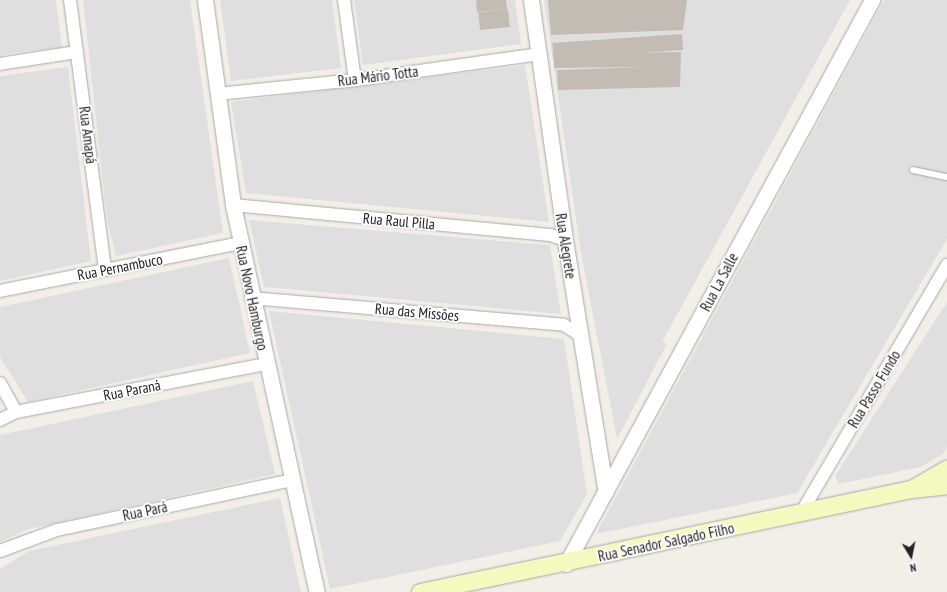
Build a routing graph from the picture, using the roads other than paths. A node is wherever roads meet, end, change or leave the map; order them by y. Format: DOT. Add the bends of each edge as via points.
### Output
graph roads {
  1 [pos="70,0"];
  2 [pos="205,0"];
  3 [pos="344,0"];
  4 [pos="531,0"];
  5 [pos="872,0"];
  6 [pos="77,52"];
  7 [pos="539,54"];
  8 [pos="0,64"];
  9 [pos="355,80"];
  10 [pos="217,94"];
  11 [pos="913,170"];
  12 [pos="947,177"];
  13 [pos="233,205"];
  14 [pos="565,240"];
  15 [pos="240,243"];
  16 [pos="947,265"];
  17 [pos="105,270"];
  18 [pos="0,291"];
  19 [pos="251,298"];
  20 [pos="580,335"];
  21 [pos="266,364"];
  22 [pos="0,383"];
  23 [pos="16,412"];
  24 [pos="0,420"];
  25 [pos="947,468"];
  26 [pos="292,480"];
  27 [pos="947,485"];
  28 [pos="911,489"];
  29 [pos="606,492"];
  30 [pos="800,513"];
  31 [pos="0,551"];
  32 [pos="566,564"];
  33 [pos="317,592"];
  34 [pos="420,592"];
  1 -- 6 [label="street, Rua Amapá"];
  2 -- 10 [label="street, Rua Novo Hamburgo"];
  3 -- 9 [label="street"];
  4 -- 7 [label="street, Rua Alegrete"];
  5 -- 29 [label="street, Rua La Salle"];
  6 -- 8 [label="street"];
  6 -- 17 [label="street, Rua Amapá"];
  7 -- 9 [label="street, Rua Mário Totta"];
  7 -- 14 [label="street, Rua Alegrete"];
  9 -- 10 [label="street, Rua Mário Totta"];
  10 -- 13 [label="street, Rua Novo Hamburgo"];
  11 -- 12 [label="lane"];
  13 -- 14 [label="street, Rua Raul Pilla" via="550,235"];
  13 -- 15 [label="street, Rua Novo Hamburgo"];
  14 -- 20 [label="street, Rua Alegrete"];
  15 -- 17 [label="street, Rua Pernambuco"];
  15 -- 19 [label="street, Rua Novo Hamburgo"];
  16 -- 30 [label="street, Rua Passo Fundo"];
  17 -- 18 [label="street, Rua Pernambuco"];
  19 -- 20 [label="street, Rua das Missões" via="564,325"];
  19 -- 21 [label="street, Rua Novo Hamburgo"];
  20 -- 29 [label="street, Rua Alegrete"];
  21 -- 23 [label="street, Rua Paraná"];
  21 -- 26 [label="street, Rua Novo Hamburgo"];
  22 -- 23 [label="street"];
  23 -- 24 [label="street, Rua Paraná"];
  25 -- 28 [label="main road, Rua Senador Salgado Filho"];
  26 -- 31 [label="street, Rua Pará" via="57,530"];
  26 -- 33 [label="street, Rua Novo Hamburgo"];
  27 -- 28 [label="main road, Rua Senador Salgado Filho"];
  28 -- 30 [label="main road, Rua Senador Salgado Filho"];
  29 -- 32 [label="street, Rua La Salle"];
  30 -- 32 [label="main road, Rua Senador Salgado Filho"];
  32 -- 34 [label="main road, Rua Senador Salgado Filho"];
}
